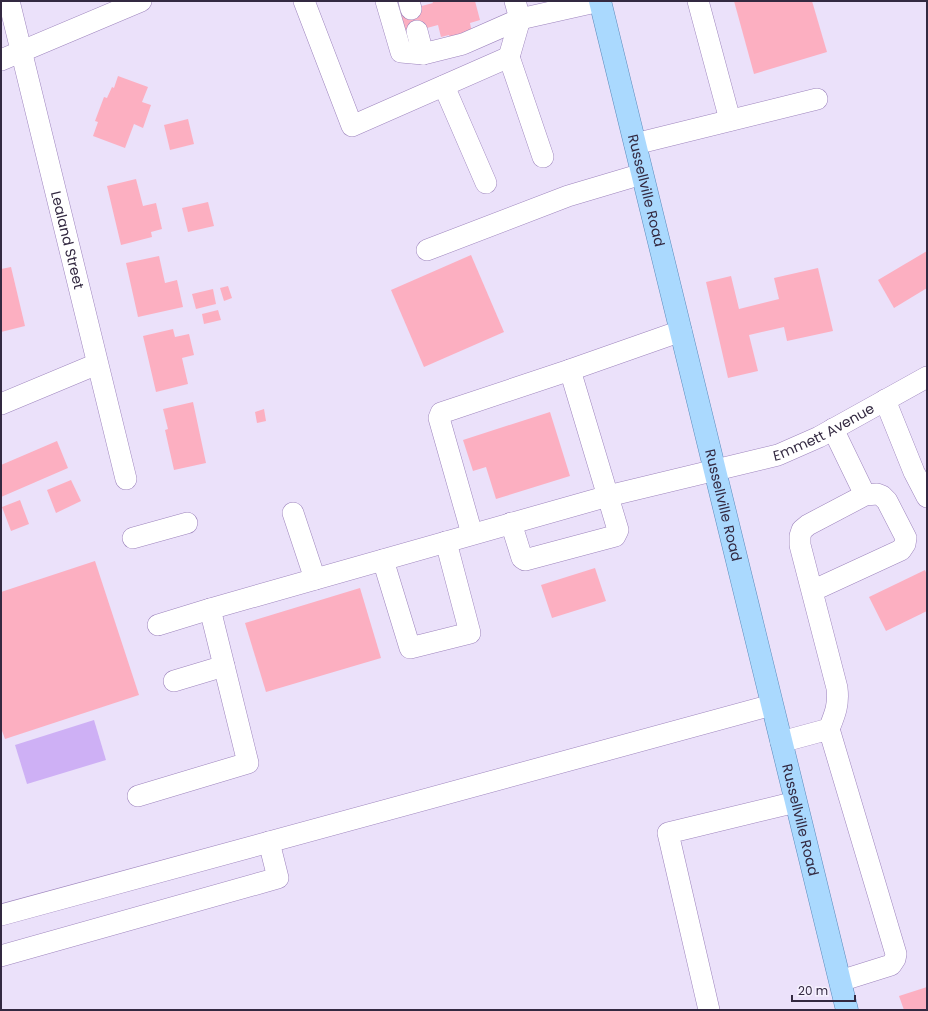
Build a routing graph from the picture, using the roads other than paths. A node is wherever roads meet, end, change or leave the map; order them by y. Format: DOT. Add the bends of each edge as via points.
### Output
graph roads {
  1 [pos="9,1"];
  2 [pos="141,1"];
  3 [pos="304,1"];
  4 [pos="386,1"];
  5 [pos="600,1"];
  6 [pos="698,1"];
  7 [pos="517,10"];
  8 [pos="417,31"];
  9 [pos="21,52"];
  10 [pos="423,54"];
  11 [pos="509,57"];
  12 [pos="1,60"];
  13 [pos="444,86"];
  14 [pos="817,99"];
  15 [pos="730,120"];
  16 [pos="635,144"];
  17 [pos="543,157"];
  18 [pos="642,174"];
  19 [pos="486,183"];
  20 [pos="427,250"];
  21 [pos="681,331"];
  22 [pos="97,364"];
  23 [pos="570,370"];
  24 [pos="927,377"];
  25 [pos="885,400"];
  26 [pos="1,404"];
  27 [pos="833,429"];
  28 [pos="714,470"];
  29 [pos="126,479"];
  30 [pos="865,495"];
  31 [pos="608,496"];
  32 [pos="927,497"];
  33 [pos="293,513"];
  34 [pos="188,523"];
  35 [pos="511,523"];
  36 [pos="472,534"];
  37 [pos="133,538"];
  38 [pos="446,542"];
  39 [pos="383,560"];
  40 [pos="315,579"];
  41 [pos="812,592"];
  42 [pos="210,609"];
  43 [pos="158,625"];
  44 [pos="224,666"];
  45 [pos="174,681"];
  46 [pos="772,704"];
  47 [pos="829,729"];
  48 [pos="781,742"];
  49 [pos="138,796"];
  50 [pos="796,802"];
  51 [pos="269,842"];
  52 [pos="1,915"];
  53 [pos="1,956"];
  54 [pos="840,981"];
  55 [pos="709,1010"];
  56 [pos="847,1010"];
  1 -- 9 [label="street, Lealand Street"];
  2 -- 9 [label="street"];
  3 -- 13 [label="street" via="352,126"];
  4 -- 10 [label="street" via="401,52"];
  5 -- 7 [label="street"];
  5 -- 16 [label="main road, Russellville Road"];
  6 -- 15 [label="street"];
  7 -- 10 [label="street" via="463,44"];
  7 -- 11 [label="street"];
  8 -- 10 [label="street"];
  9 -- 12 [label="street"];
  9 -- 22 [label="street, Lealand Street"];
  11 -- 13 [label="street"];
  11 -- 17 [label="street"];
  13 -- 19 [label="street"];
  14 -- 15 [label="street"];
  15 -- 16 [label="street"];
  16 -- 18 [label="main road, Russellville Road"];
  18 -- 20 [label="street" via="568,196"];
  18 -- 21 [label="main road, Russellville Road"];
  21 -- 23 [label="street"];
  21 -- 28 [label="main road, Russellville Road"];
  22 -- 26 [label="street"];
  22 -- 29 [label="street, Lealand Street"];
  23 -- 31 [label="street"];
  23 -- 36 [label="street" via="441,413 439,418"];
  24 -- 25 [label="street, Emmett Avenue"];
  25 -- 27 [label="street, Emmett Avenue"];
  25 -- 32 [label="street"];
  27 -- 28 [label="street, Emmett Avenue" via="778,455"];
  27 -- 30 [label="street"];
  28 -- 31 [label="street, Emmett Avenue"];
  28 -- 46 [label="main road, Russellville Road"];
  30 -- 41 [label="street" via="802,530 800,545"];
  30 -- 41 [label="street" via="877,494 887,501 906,538 905,544 901,550"];
  31 -- 35 [label="street, Emmett Avenue"];
  31 -- 35 [label="street" via="618,530 615,536 525,560 522,558"];
  33 -- 40 [label="street"];
  34 -- 37 [label="street"];
  35 -- 36 [label="street, Emmett Avenue"];
  36 -- 38 [label="street, Emmett Avenue"];
  38 -- 39 [label="street, Emmett Avenue"];
  38 -- 39 [label="street" via="470,633 410,648"];
  39 -- 40 [label="street, Emmett Avenue"];
  40 -- 42 [label="street, Emmett Avenue"];
  41 -- 47 [label="street" via="837,688 836,712"];
  42 -- 43 [label="street, Emmett Avenue"];
  42 -- 44 [label="street"];
  44 -- 45 [label="street"];
  44 -- 49 [label="street" via="248,763"];
  46 -- 48 [label="main road, Russellville Road"];
  46 -- 51 [label="street"];
  47 -- 48 [label="street"];
  47 -- 54 [label="street" via="896,954 890,965"];
  48 -- 50 [label="main road, Russellville Road"];
  50 -- 54 [label="main road, Russellville Road"];
  50 -- 55 [label="street" via="668,833"];
  51 -- 52 [label="street"];
  51 -- 53 [label="street" via="278,878"];
  54 -- 56 [label="main road, Russellville Road"];
}
